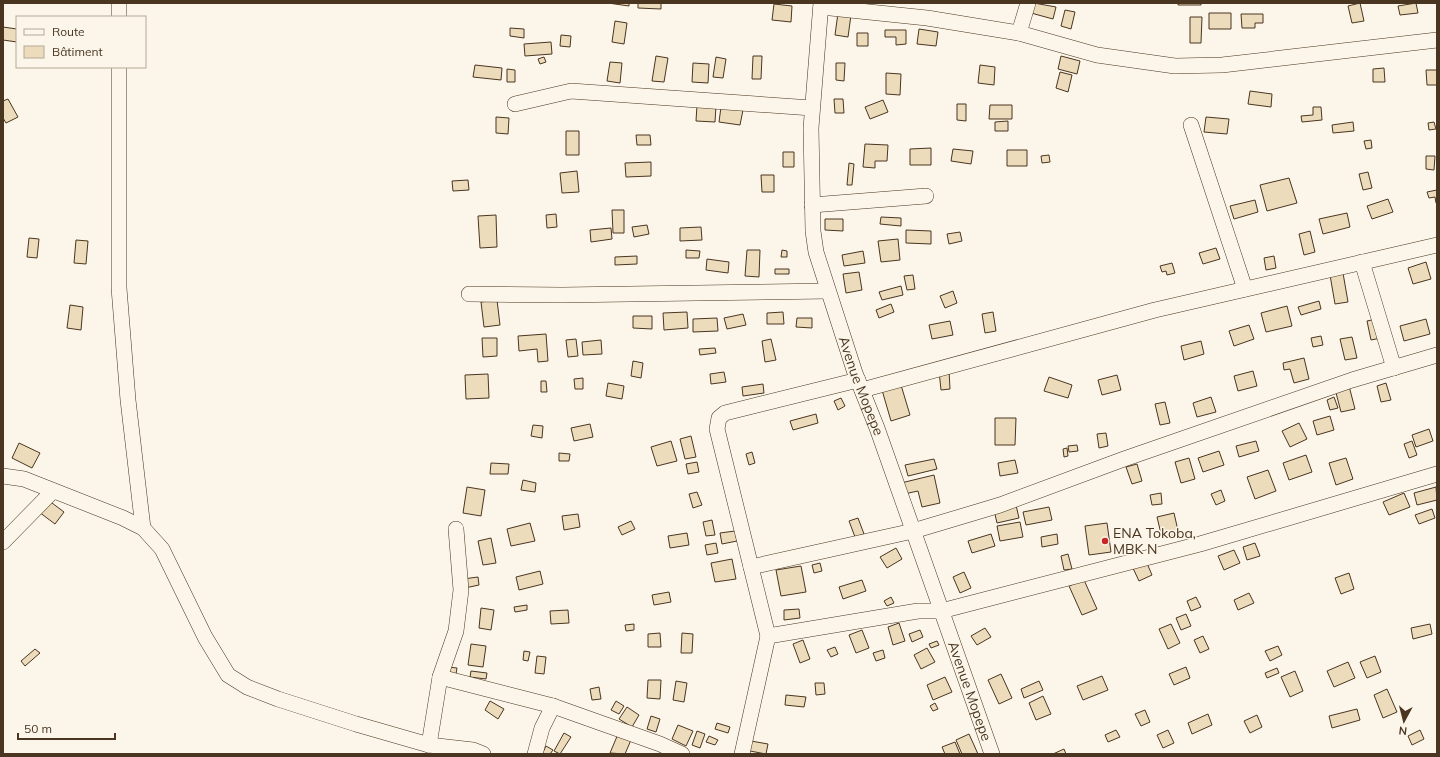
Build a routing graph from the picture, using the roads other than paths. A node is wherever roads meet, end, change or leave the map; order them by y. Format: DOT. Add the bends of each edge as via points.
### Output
graph roads {
  1 [pos="119,3"];
  2 [pos="1028,3"];
  3 [pos="821,5"];
  4 [pos="119,16"];
  5 [pos="1019,33"];
  6 [pos="1437,40"];
  7 [pos="119,68"];
  8 [pos="515,104"];
  9 [pos="812,108"];
  10 [pos="1191,125"];
  11 [pos="926,196"];
  12 [pos="812,205"];
  13 [pos="1437,245"];
  14 [pos="1362,262"];
  15 [pos="1245,289"];
  16 [pos="828,290"];
  17 [pos="469,294"];
  18 [pos="1437,355"];
  19 [pos="1394,368"];
  20 [pos="860,385"];
  21 [pos="1437,474"];
  22 [pos="3,476"];
  23 [pos="53,491"];
  24 [pos="143,528"];
  25 [pos="456,529"];
  26 [pos="913,531"];
  27 [pos="3,542"];
  28 [pos="750,567"];
  29 [pos="942,611"];
  30 [pos="768,636"];
  31 [pos="440,677"];
  32 [pos="553,706"];
  33 [pos="429,745"];
  34 [pos="483,754"];
  35 [pos="535,754"];
  36 [pos="682,754"];
  37 [pos="742,754"];
  38 [pos="992,754"];
  1 -- 4 [label="street"];
  2 -- 5 [label="street"];
  3 -- 5 [label="street"];
  3 -- 9 [label="street, Avenue Mopepe"];
  5 -- 6 [label="street" via="1097,55 1175,66 1222,65"];
  7 -- 24 [label="street" via="120,288 128,400"];
  8 -- 9 [label="street" via="571,91"];
  9 -- 12 [label="street, Avenue Mopepe"];
  10 -- 15 [label="street"];
  11 -- 12 [label="street"];
  12 -- 16 [label="street, Avenue Mopepe" via="816,252"];
  13 -- 14 [label="street"];
  14 -- 15 [label="street"];
  14 -- 19 [label="street"];
  15 -- 20 [label="street"];
  16 -- 17 [label="street" via="562,295"];
  16 -- 20 [label="street, Avenue Mopepe"];
  18 -- 19 [label="street"];
  19 -- 26 [label="street" via="1352,380 1124,459 1000,505"];
  20 -- 26 [label="street, Avenue Mopepe"];
  20 -- 28 [label="street" via="725,413 719,418 717,429"];
  21 -- 29 [label="street" via="1200,544"];
  22 -- 23 [label="street" via="24,479"];
  23 -- 24 [label="street"];
  23 -- 27 [label="street"];
  24 -- 33 [label="street" via="162,549 205,637 228,675 247,687 278,699"];
  25 -- 31 [label="street" via="460,590 458,617 456,631"];
  26 -- 28 [label="street"];
  26 -- 29 [label="street, Avenue Mopepe"];
  28 -- 30 [label="street"];
  29 -- 30 [label="street" via="918,611"];
  29 -- 38 [label="street, Avenue Mopepe"];
  30 -- 37 [label="street"];
  31 -- 32 [label="street"];
  31 -- 33 [label="street"];
  32 -- 35 [label="street" via="542,728"];
  32 -- 36 [label="street"];
  33 -- 34 [label="street" via="473,750"];
}
